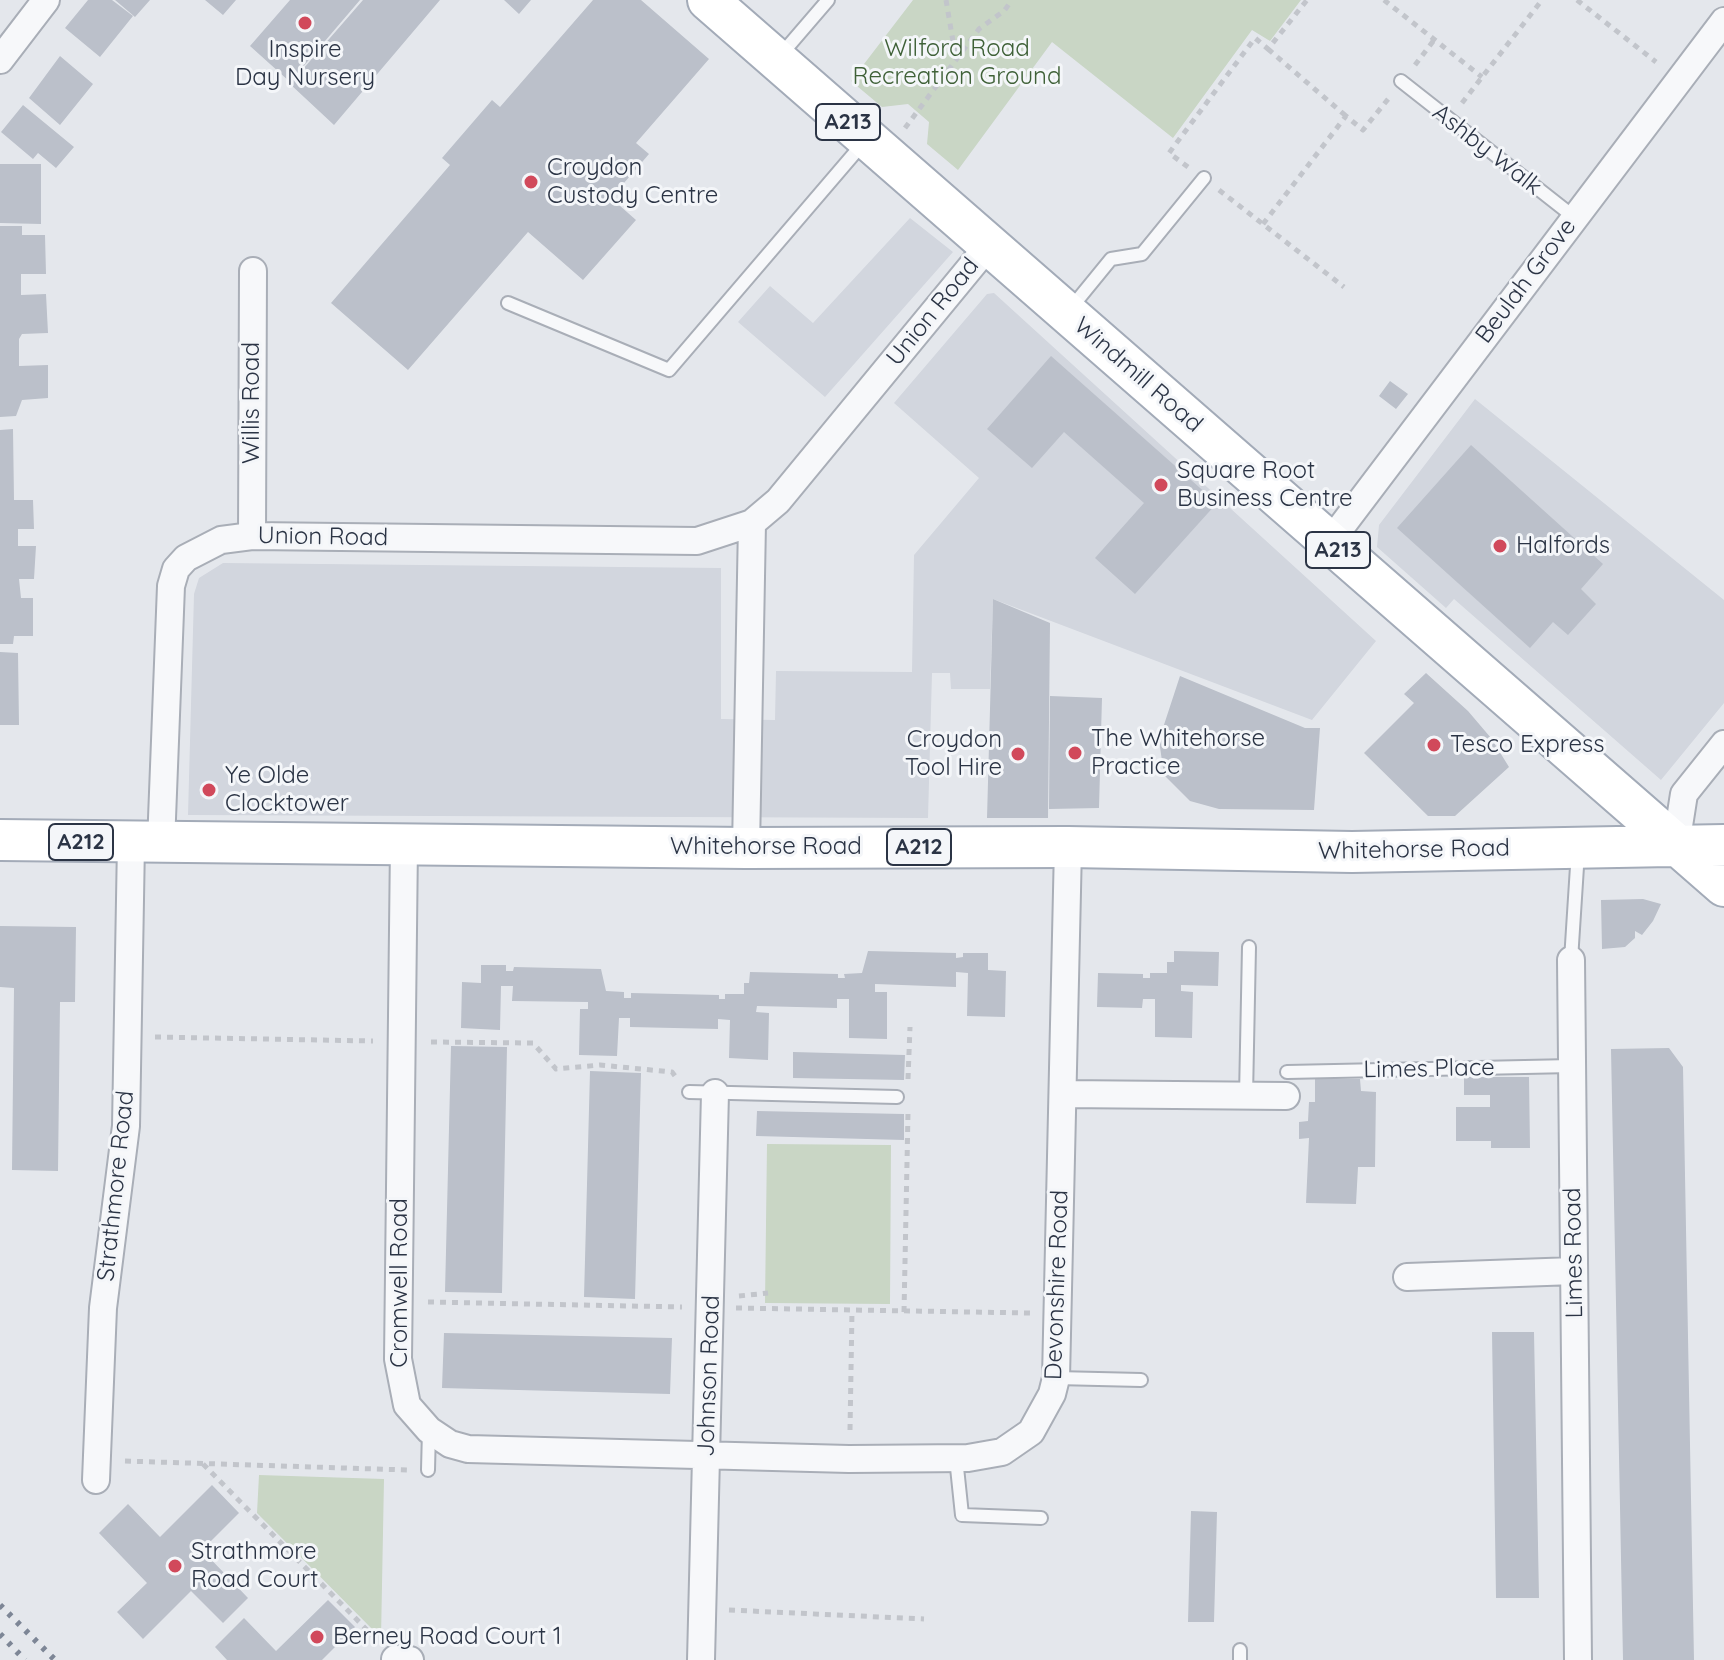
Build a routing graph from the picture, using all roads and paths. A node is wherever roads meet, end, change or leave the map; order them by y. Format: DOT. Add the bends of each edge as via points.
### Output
graph roads {
  1 [pos="46,0"];
  2 [pos="708,0"];
  3 [pos="828,0"];
  4 [pos="946,0"];
  5 [pos="1012,0"];
  6 [pos="1307,0"];
  7 [pos="1384,0"];
  8 [pos="1542,0"];
  9 [pos="1577,0"];
  10 [pos="1724,21"];
  11 [pos="1434,40"];
  12 [pos="1268,49"];
  13 [pos="0,60"];
  14 [pos="777,60"];
  15 [pos="956,60"];
  16 [pos="1482,77"];
  17 [pos="1679,80"];
  18 [pos="1401,81"];
  19 [pos="1346,116"];
  20 [pos="1449,120"];
  21 [pos="875,146"];
  22 [pos="1169,153"];
  23 [pos="1204,178"];
  24 [pos="1574,217"];
  25 [pos="989,245"];
  26 [pos="253,271"];
  27 [pos="1344,287"];
  28 [pos="508,303"];
  29 [pos="1067,313"];
  30 [pos="752,523"];
  31 [pos="252,536"];
  32 [pos="1329,543"];
  33 [pos="1724,744"];
  34 [pos="0,840"];
  35 [pos="146,843"];
  36 [pos="404,844"];
  37 [pos="1676,845"];
  38 [pos="1724,845"];
  39 [pos="1068,847"];
  40 [pos="1579,847"];
  41 [pos="746,848"];
  42 [pos="1724,886"];
  43 [pos="1249,947"];
  44 [pos="1571,960"];
  45 [pos="910,1027"];
  46 [pos="129,1037"];
  47 [pos="403,1042"];
  48 [pos="1572,1066"];
  49 [pos="1286,1084"];
  50 [pos="908,1088"];
  51 [pos="702,1092"];
  52 [pos="1064,1094"];
  53 [pos="1246,1096"];
  54 [pos="902,1100"];
  55 [pos="1574,1271"];
  56 [pos="1407,1277"];
  57 [pos="768,1293"];
  58 [pos="749,1294"];
  59 [pos="399,1301"];
  60 [pos="711,1307"];
  61 [pos="852,1311"];
  62 [pos="904,1312"];
  63 [pos="1058,1314"];
  64 [pos="1056,1378"];
  65 [pos="1141,1380"];
  66 [pos="429,1430"];
  67 [pos="706,1456"];
  68 [pos="956,1458"];
  69 [pos="849,1459"];
  70 [pos="202,1463"];
  71 [pos="96,1470"];
  72 [pos="428,1470"];
  73 [pos="1041,1518"];
  74 [pos="702,1609"];
  75 [pos="924,1619"];
  76 [pos="402,1659"];
  77 [pos="701,1660"];
  78 [pos="1578,1660"];
  1 -- 13 [label="street"];
  2 -- 14 [label="main road, Windmill Road / A213"];
  3 -- 14 [label="lane"];
  4 -- 15 [label="path"];
  5 -- 15 [label="path" via="979,29"];
  6 -- 12 [label="path"];
  7 -- 11 [label="path"];
  8 -- 16 [label="path"];
  9 -- 17 [label="path"];
  10 -- 17 [label="street, Beulah Grove"];
  11 -- 16 [label="path"];
  11 -- 18 [label="path"];
  12 -- 19 [label="path"];
  12 -- 22 [label="path" via="1255,38"];
  14 -- 21 [label="main road, Windmill Road / A213"];
  15 -- 21 [label="path" via="919,113"];
  16 -- 20 [label="path"];
  17 -- 24 [label="street, Beulah Grove"];
  18 -- 19 [label="path" via="1363,130"];
  18 -- 20 [label="lane, Ashby Walk"];
  19 -- 27 [label="path" via="1263,224"];
  20 -- 24 [label="lane, Ashby Walk"];
  21 -- 25 [label="main road, Windmill Road / A213"];
  21 -- 28 [label="lane" via="669,370"];
  23 -- 29 [label="lane" via="1142,254 1111,259"];
  24 -- 32 [label="street, Beulah Grove"];
  25 -- 29 [label="main road, Windmill Road / A213"];
  25 -- 30 [label="street, Union Road" via="778,501"];
  26 -- 31 [label="street, Willis Road"];
  29 -- 32 [label="main road, Windmill Road / A213"];
  30 -- 31 [label="street, Union Road" via="697,541"];
  30 -- 41 [label="street"];
  31 -- 35 [label="street, Union Road" via="221,540 196,551 176,569"];
  32 -- 37 [label="main road, Windmill Road / A213"];
  33 -- 37 [label="street" via="1684,794"];
  34 -- 35 [label="main road, Whitehorse Road / A212"];
  35 -- 36 [label="main road, Whitehorse Road / A212"];
  35 -- 46 [label="street, Strathmore Road"];
  36 -- 41 [label="main road, Whitehorse Road / A212"];
  36 -- 47 [label="street, Cromwell Road"];
  37 -- 38 [label="main road, Whitehorse Road / A212"];
  37 -- 40 [label="main road, Whitehorse Road / A212"];
  37 -- 42 [label="main road, A213"];
  39 -- 40 [label="main road, Whitehorse Road / A212" via="1368,852"];
  39 -- 41 [label="main road, Whitehorse Road / A212"];
  39 -- 52 [label="street, Devonshire Road"];
  40 -- 44 [label="lane, Limes Road"];
  43 -- 53 [label="lane"];
  44 -- 48 [label="street, Limes Road"];
  45 -- 50 [label="path"];
  46 -- 47 [label="path"];
  46 -- 71 [label="street, Strathmore Road" via="123,1161 103,1308"];
  47 -- 51 [label="path" via="533,1043 556,1069 600,1065 672,1072"];
  47 -- 59 [label="street, Cromwell Road"];
  48 -- 49 [label="lane, Limes Place"];
  48 -- 55 [label="street, Limes Road"];
  49 -- 53 [label="street"];
  51 -- 54 [label="lane"];
  51 -- 60 [label="street, Johnson Road"];
  52 -- 53 [label="street"];
  52 -- 63 [label="street, Devonshire Road"];
  54 -- 62 [label="path"];
  55 -- 56 [label="street"];
  55 -- 78 [label="street, Limes Road"];
  57 -- 58 [label="path"];
  59 -- 60 [label="path"];
  59 -- 66 [label="street, Cromwell Road" via="398,1376 407,1405"];
  60 -- 61 [label="path"];
  60 -- 67 [label="street, Johnson Road"];
  61 -- 62 [label="path"];
  61 -- 69 [label="path"];
  62 -- 63 [label="path"];
  63 -- 64 [label="street, Devonshire Road"];
  64 -- 65 [label="lane"];
  64 -- 68 [label="street, Devonshire Road" via="1043,1416 1027,1436 1002,1452"];
  66 -- 67 [label="street, Cromwell Road" via="468,1449"];
  66 -- 72 [label="lane"];
  67 -- 69 [label="street, Devonshire Road"];
  67 -- 74 [label="street, Johnson Road"];
  68 -- 69 [label="street, Devonshire Road"];
  68 -- 73 [label="lane" via="962,1515"];
  70 -- 71 [label="path"];
  70 -- 72 [label="path"];
  70 -- 76 [label="path"];
  74 -- 75 [label="path"];
  74 -- 77 [label="street, Johnson Road"];
}
